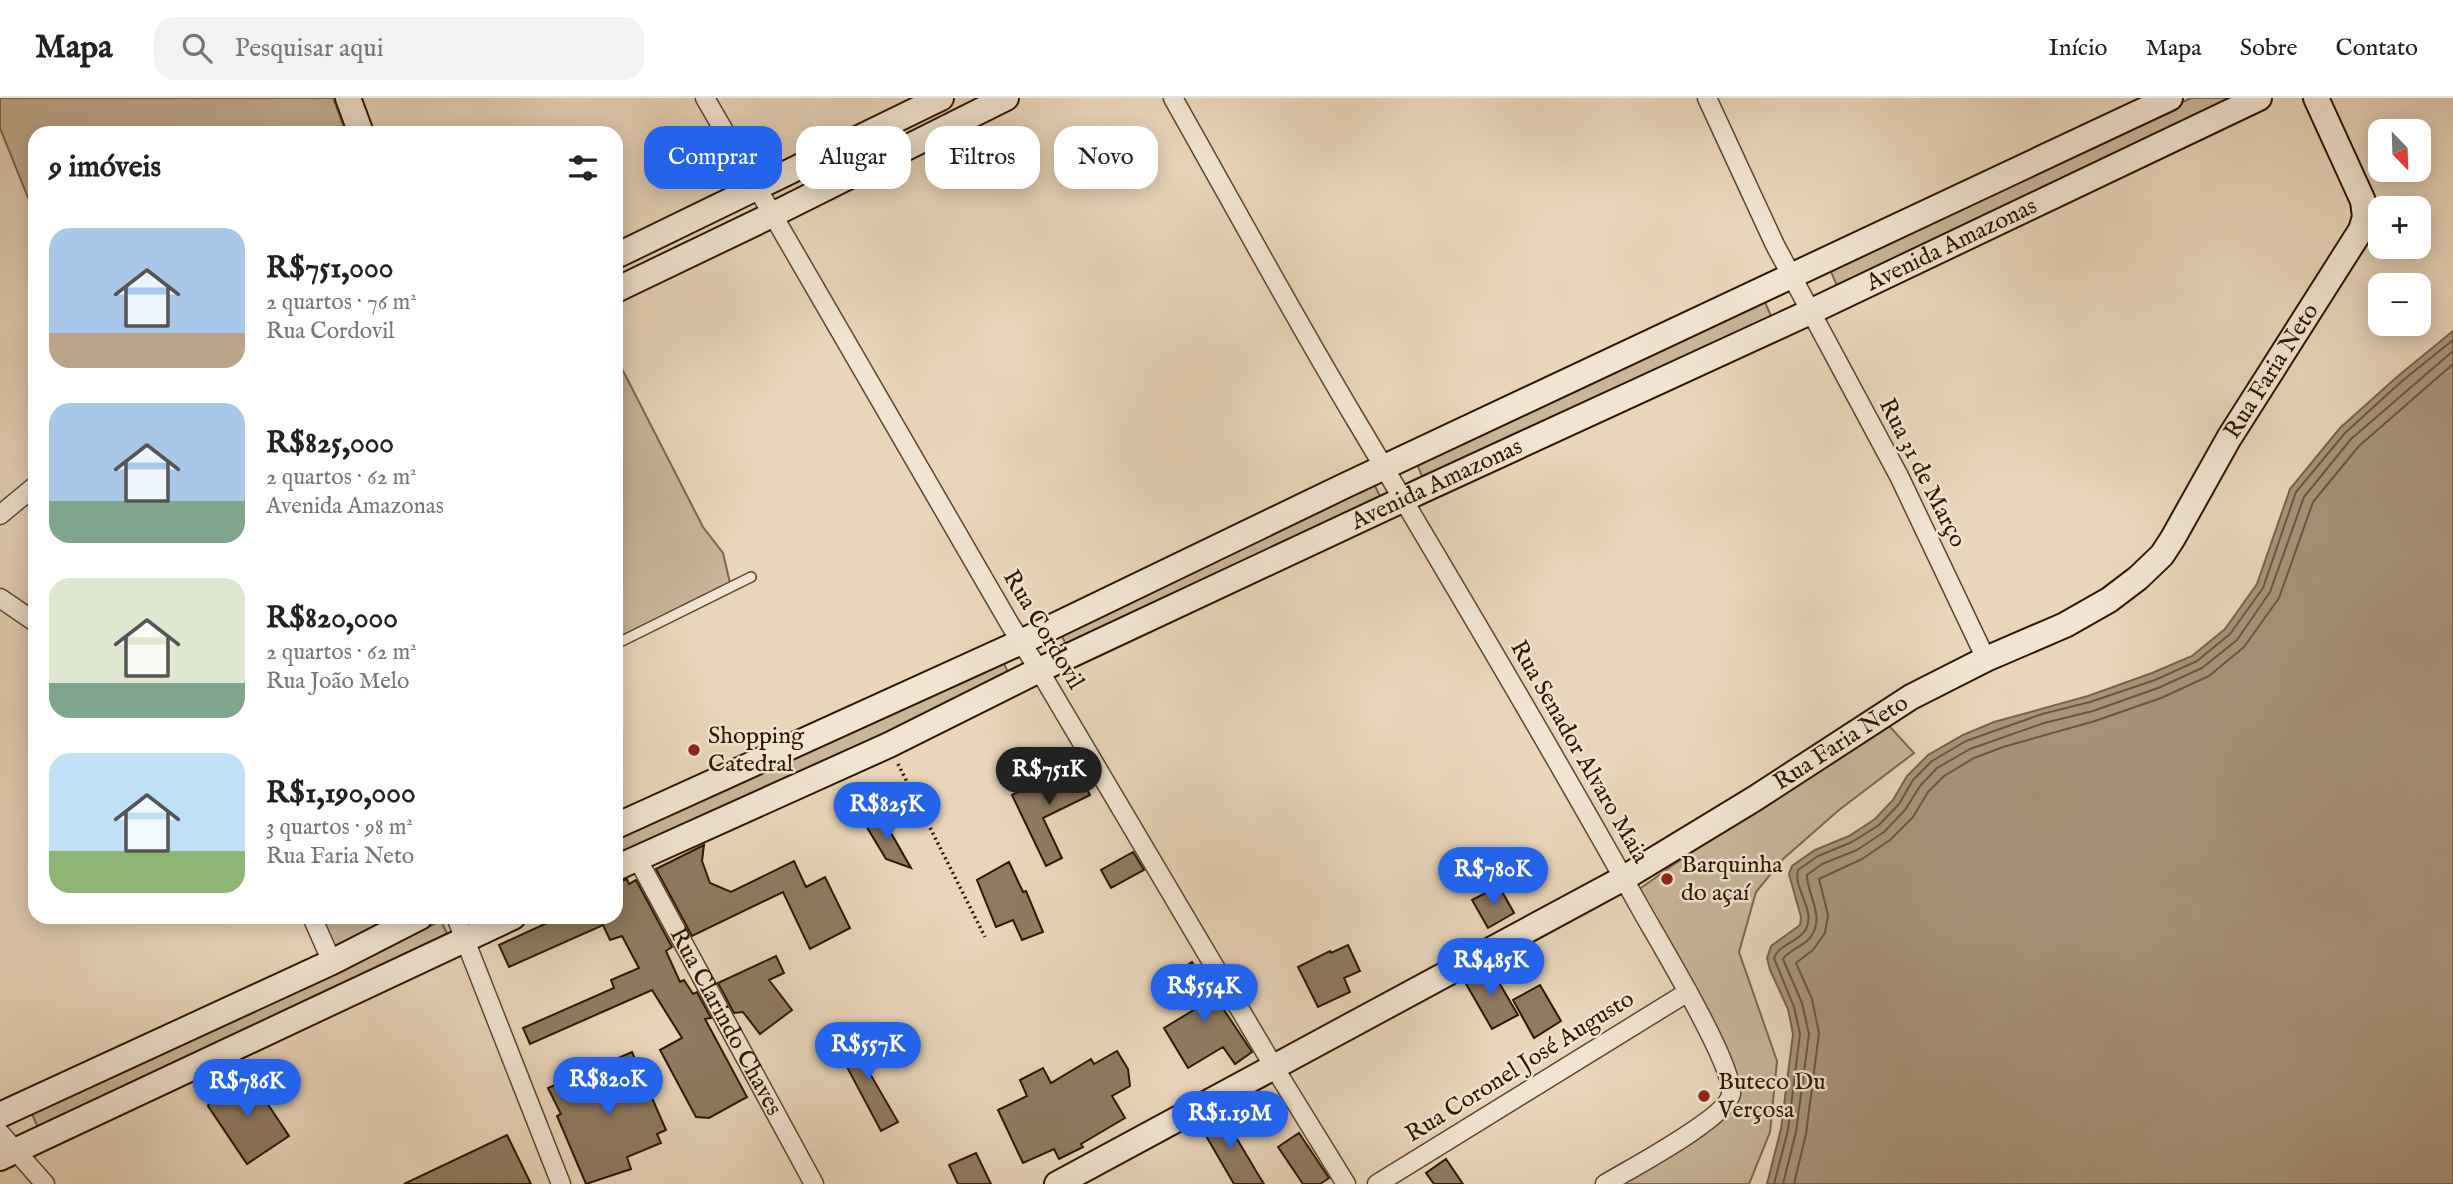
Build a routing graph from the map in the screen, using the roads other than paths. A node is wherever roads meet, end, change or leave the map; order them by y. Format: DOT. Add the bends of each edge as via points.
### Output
graph roads {
  1 [pos="348,98"];
  2 [pos="705,98"];
  3 [pos="941,98"];
  4 [pos="1006,98"];
  5 [pos="1173,98"];
  6 [pos="1707,98"];
  7 [pos="2170,98"];
  8 [pos="2259,98"];
  9 [pos="2316,98"];
  10 [pos="358,126"];
  11 [pos="721,126"];
  12 [pos="782,177"];
  13 [pos="758,189"];
  14 [pos="772,215"];
  15 [pos="623,253"];
  16 [pos="1792,276"];
  17 [pos="623,287"];
  18 [pos="1810,312"];
  19 [pos="1385,467"];
  20 [pos="28,492"];
  21 [pos="1404,500"];
  22 [pos="0,515"];
  23 [pos="751,576"];
  24 [pos="0,598"];
  25 [pos="28,617"];
  26 [pos="623,640"];
  27 [pos="1021,642"];
  28 [pos="1986,659"];
  29 [pos="1039,670"];
  30 [pos="623,823"];
  31 [pos="626,863"];
  32 [pos="1623,878"];
  33 [pos="315,924"];
  34 [pos="406,924"];
  35 [pos="459,924"];
  36 [pos="499,924"];
  37 [pos="467,940"];
  38 [pos="332,962"];
  39 [pos="1688,992"];
  40 [pos="1274,1068"];
  41 [pos="0,1115"];
  42 [pos="5,1147"];
  43 [pos="45,1184"];
  44 [pos="561,1184"];
  45 [pos="814,1184"];
  46 [pos="1057,1184"];
  47 [pos="1346,1184"];
  48 [pos="1377,1184"];
  49 [pos="1605,1184"];
  1 -- 10 [label="street"];
  2 -- 11 [label="street, Rua Cordovil"];
  3 -- 12 [label="street"];
  4 -- 14 [label="street"];
  5 -- 19 [label="street, Rua Senador Alvaro Maia"];
  6 -- 16 [label="street, Rua 31 de Março"];
  7 -- 16 [label="street, Avenida Amazonas"];
  8 -- 18 [label="street, Avenida Amazonas"];
  9 -- 28 [label="street, Rua Faria Neto" via="2363,201 2365,217 2354,243 2229,438 2162,555 2109,600 2065,625"];
  13 -- 14 [label="street, Rua Cordovil"];
  13 -- 15 [label="street"];
  14 -- 17 [label="street"];
  14 -- 27 [label="street, Rua Cordovil"];
  16 -- 18 [label="street, Rua 31 de Março"];
  16 -- 19 [label="street, Avenida Amazonas"];
  18 -- 21 [label="street, Avenida Amazonas"];
  18 -- 28 [label="street, Rua 31 de Março" via="1899,475"];
  19 -- 21 [label="street, Rua Senador Alvaro Maia"];
  19 -- 27 [label="street, Avenida Amazonas"];
  20 -- 22 [label="street"];
  21 -- 29 [label="street, Avenida Amazonas"];
  21 -- 32 [label="street, Rua Senador Alvaro Maia"];
  23 -- 26 [label="lane"];
  24 -- 25 [label="street"];
  27 -- 29 [label="street, Rua Cordovil"];
  27 -- 30 [label="street, Avenida Amazonas"];
  28 -- 32 [label="street, Rua Faria Neto" via="1911,697"];
  29 -- 31 [label="street, Avenida Amazonas" via="889,745"];
  29 -- 40 [label="street, Rua Cordovil"];
  31 -- 45 [label="street, Rua Clarindo Chaves"];
  32 -- 39 [label="street, Rua Senador Alvaro Maia"];
  32 -- 40 [label="street, Rua Faria Neto"];
  33 -- 38 [label="street"];
  34 -- 38 [label="street"];
  35 -- 37 [label="street"];
  36 -- 37 [label="street"];
  37 -- 42 [label="street"];
  37 -- 44 [label="street"];
  38 -- 41 [label="street"];
  39 -- 48 [label="street, Rua Coronel José Augusto"];
  39 -- 49 [label="street, Rua Senador Alvaro Maia" via="1729,1079 1730,1096 1707,1122"];
  40 -- 46 [label="street, Rua Faria Neto"];
  40 -- 47 [label="street, Rua Cordovil"];
  42 -- 43 [label="street"];
}
